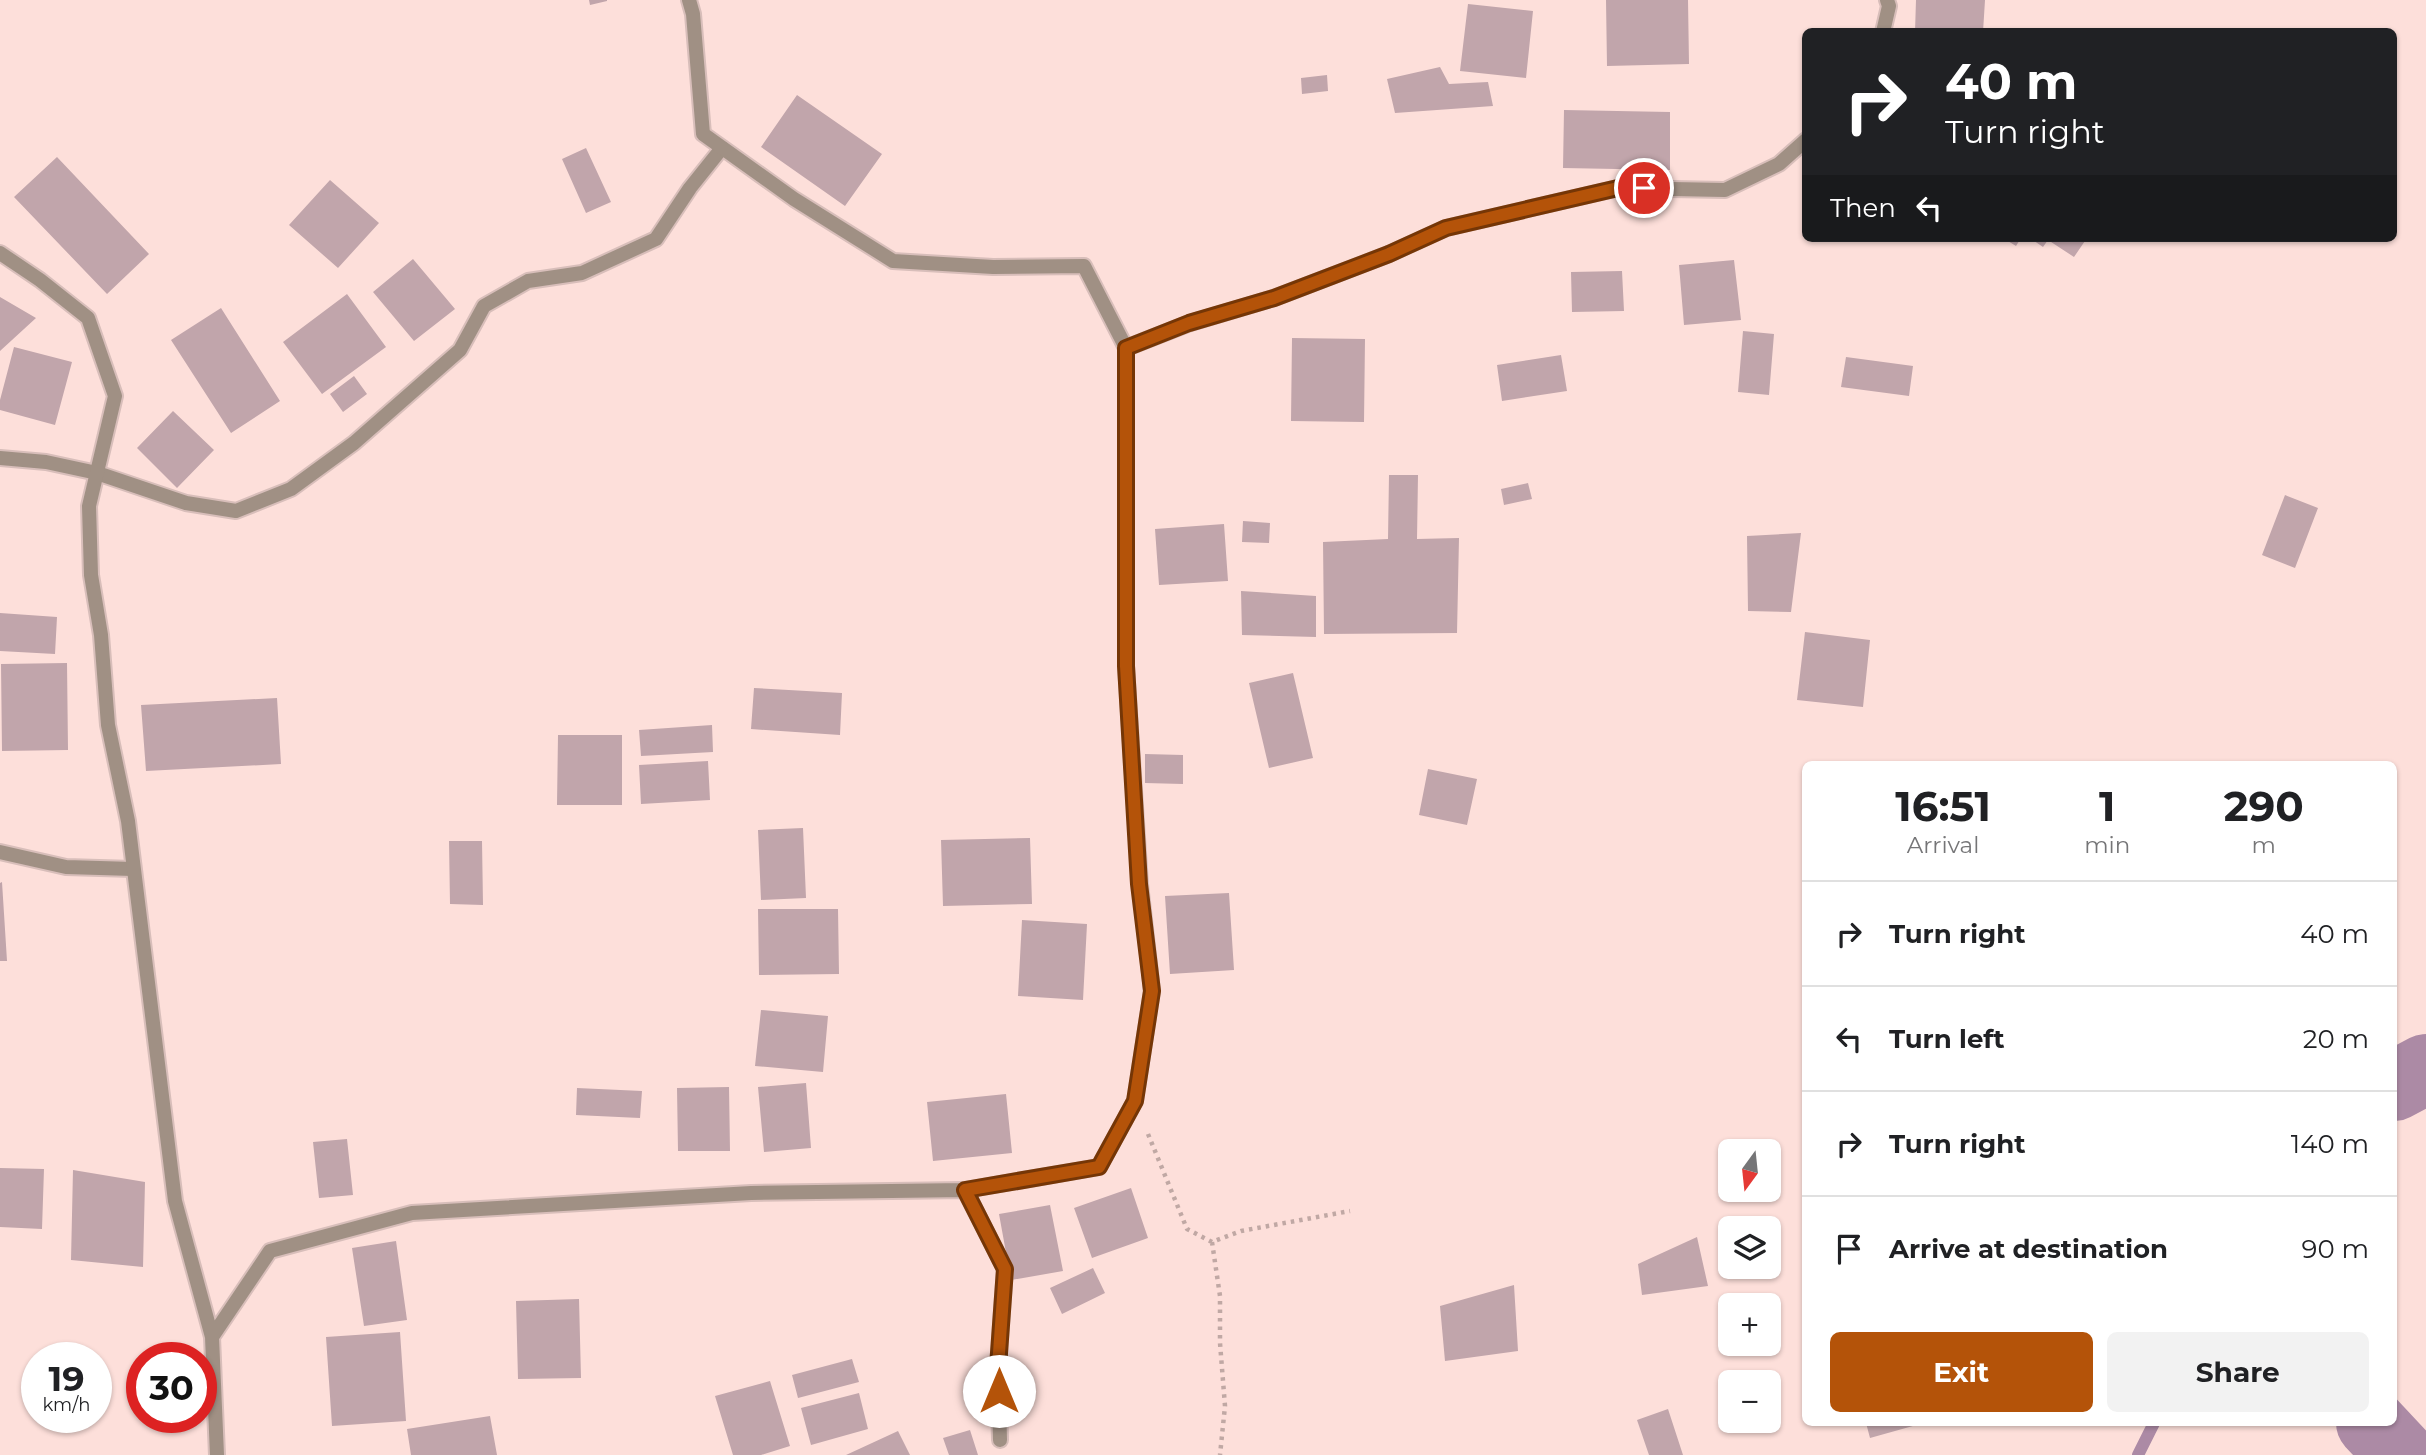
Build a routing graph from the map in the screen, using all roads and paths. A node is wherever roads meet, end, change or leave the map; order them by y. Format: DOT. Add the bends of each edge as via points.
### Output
graph roads {
  1 [pos="689,0"];
  2 [pos="1887,0"];
  3 [pos="1884,28"];
  4 [pos="1802,144"];
  5 [pos="722,148"];
  6 [pos="0,253"];
  7 [pos="1126,348"];
  8 [pos="0,458"];
  9 [pos="97,473"];
  10 [pos="0,852"];
  11 [pos="133,869"];
  12 [pos="1135,1101"];
  13 [pos="965,1190"];
  14 [pos="1350,1211"];
  15 [pos="1212,1242"];
  16 [pos="212,1337"];
  17 [pos="1000,1440"];
  18 [pos="217,1455"];
  19 [pos="1220,1455"];
  1 -- 5 [label="street" via="704,134"];
  2 -- 3 [label="street"];
  4 -- 7 [label="street" via="1779,164 1725,190 1618,188 1446,228 1274,298 1189,323"];
  5 -- 7 [label="street" via="893,261 1084,266"];
  5 -- 9 [label="street" via="656,239 582,273 528,281 484,306 460,350 354,443 291,489 236,511 186,503"];
  6 -- 9 [label="street" via="88,318 115,396"];
  7 -- 12 [label="street" via="1126,666 1139,884 1152,991"];
  8 -- 9 [label="street"];
  9 -- 11 [label="street" via="89,506 91,575 101,635 107,725 128,821"];
  10 -- 11 [label="street" via="66,867"];
  11 -- 16 [label="street" via="175,1201"];
  12 -- 13 [label="street" via="1099,1167"];
  12 -- 15 [label="path" via="1187,1229"];
  13 -- 16 [label="street" via="751,1193 412,1213 270,1251"];
  13 -- 17 [label="street" via="1005,1269 998,1367"];
  14 -- 15 [label="path" via="1241,1231"];
  15 -- 19 [label="path" via="1220,1296 1225,1406"];
  16 -- 18 [label="street"];
}
